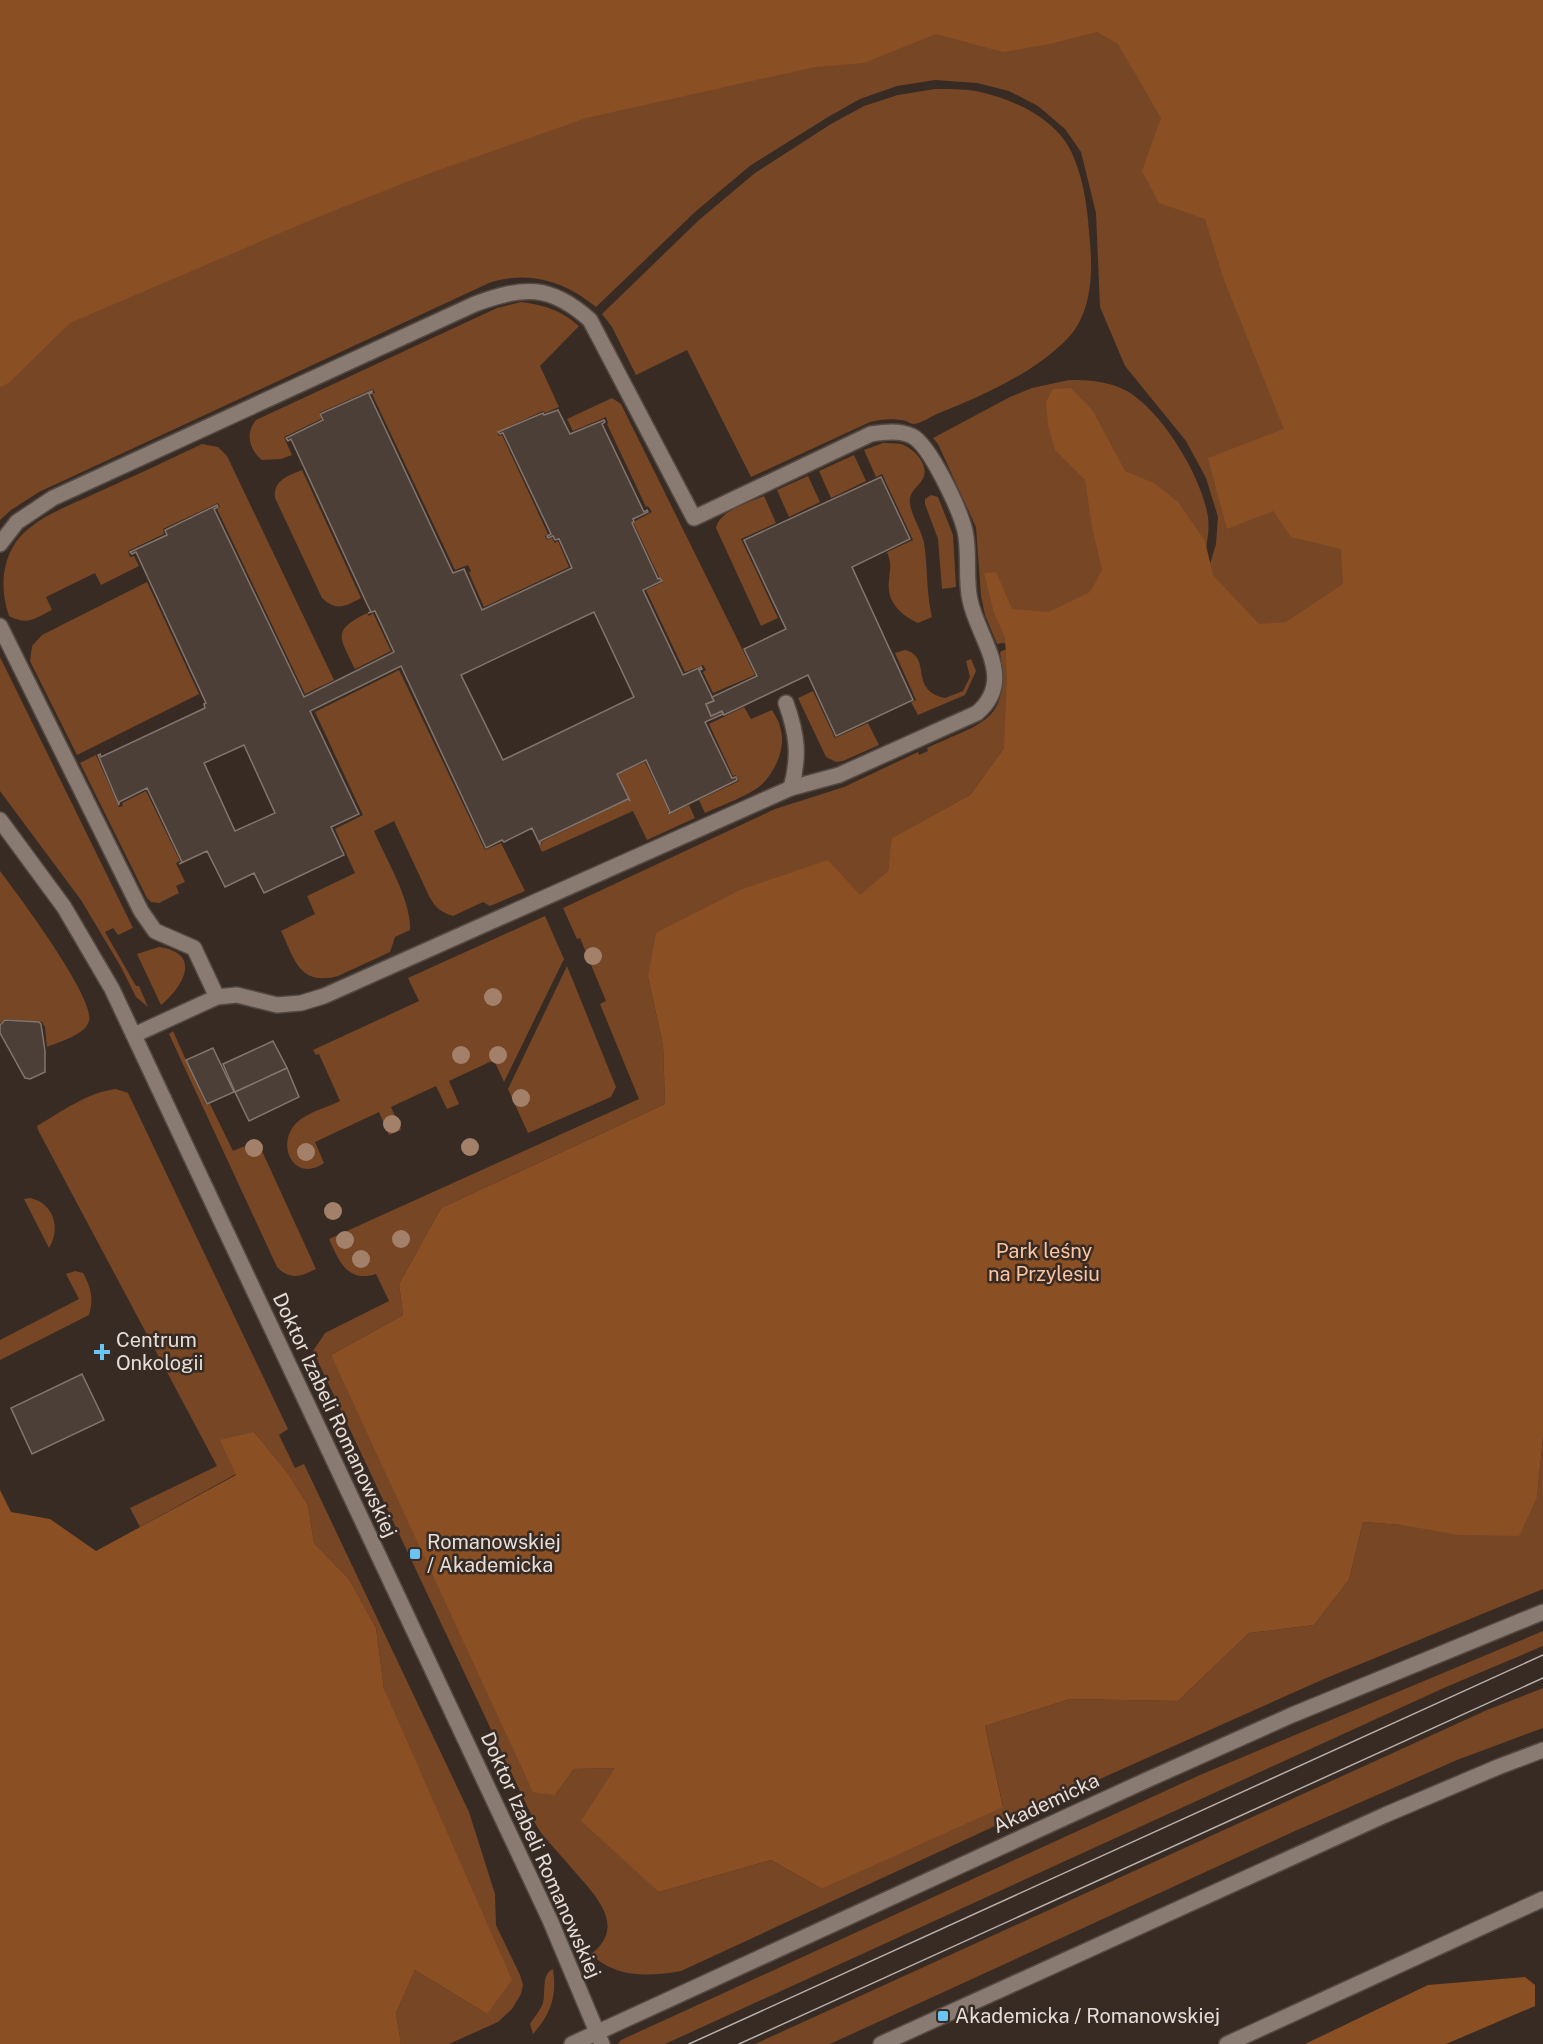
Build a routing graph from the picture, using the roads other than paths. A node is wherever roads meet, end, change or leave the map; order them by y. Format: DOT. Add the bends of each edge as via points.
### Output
graph roads {
  1 [pos="0,544"];
  2 [pos="0,626"];
  3 [pos="786,703"];
  4 [pos="791,788"];
  5 [pos="0,820"];
  6 [pos="217,997"];
  7 [pos="134,1035"];
  8 [pos="1543,1612"];
  9 [pos="1543,1750"];
  10 [pos="1543,1899"];
  11 [pos="600,2038"];
  12 [pos="572,2044"];
  13 [pos="881,2044"];
  14 [pos="1227,2044"];
  1 -- 4 [label="street" via="17,522 53,498 475,304 501,294 528,290 550,294 576,307 590,320 694,518 871,434 899,432 912,436 931,455 965,531 969,597 994,666 993,693 977,713 839,775"];
  2 -- 6 [label="street" via="141,911 155,931 194,948"];
  3 -- 4 [label="street" via="797,748"];
  4 -- 6 [label="street" via="324,996 278,1005 237,995"];
  5 -- 7 [label="street, Doktor Izabeli Romanowskiej" via="82,935"];
  6 -- 7 [label="street"];
  7 -- 11 [label="street, Doktor Izabeli Romanowskiej" via="550,1920"];
  8 -- 11 [label="street, Akademicka" via="1241,1738"];
  9 -- 13 [label="street" via="1385,1815"];
  10 -- 14 [label="street"];
  11 -- 12 [label="street, Akademicka"];
}
